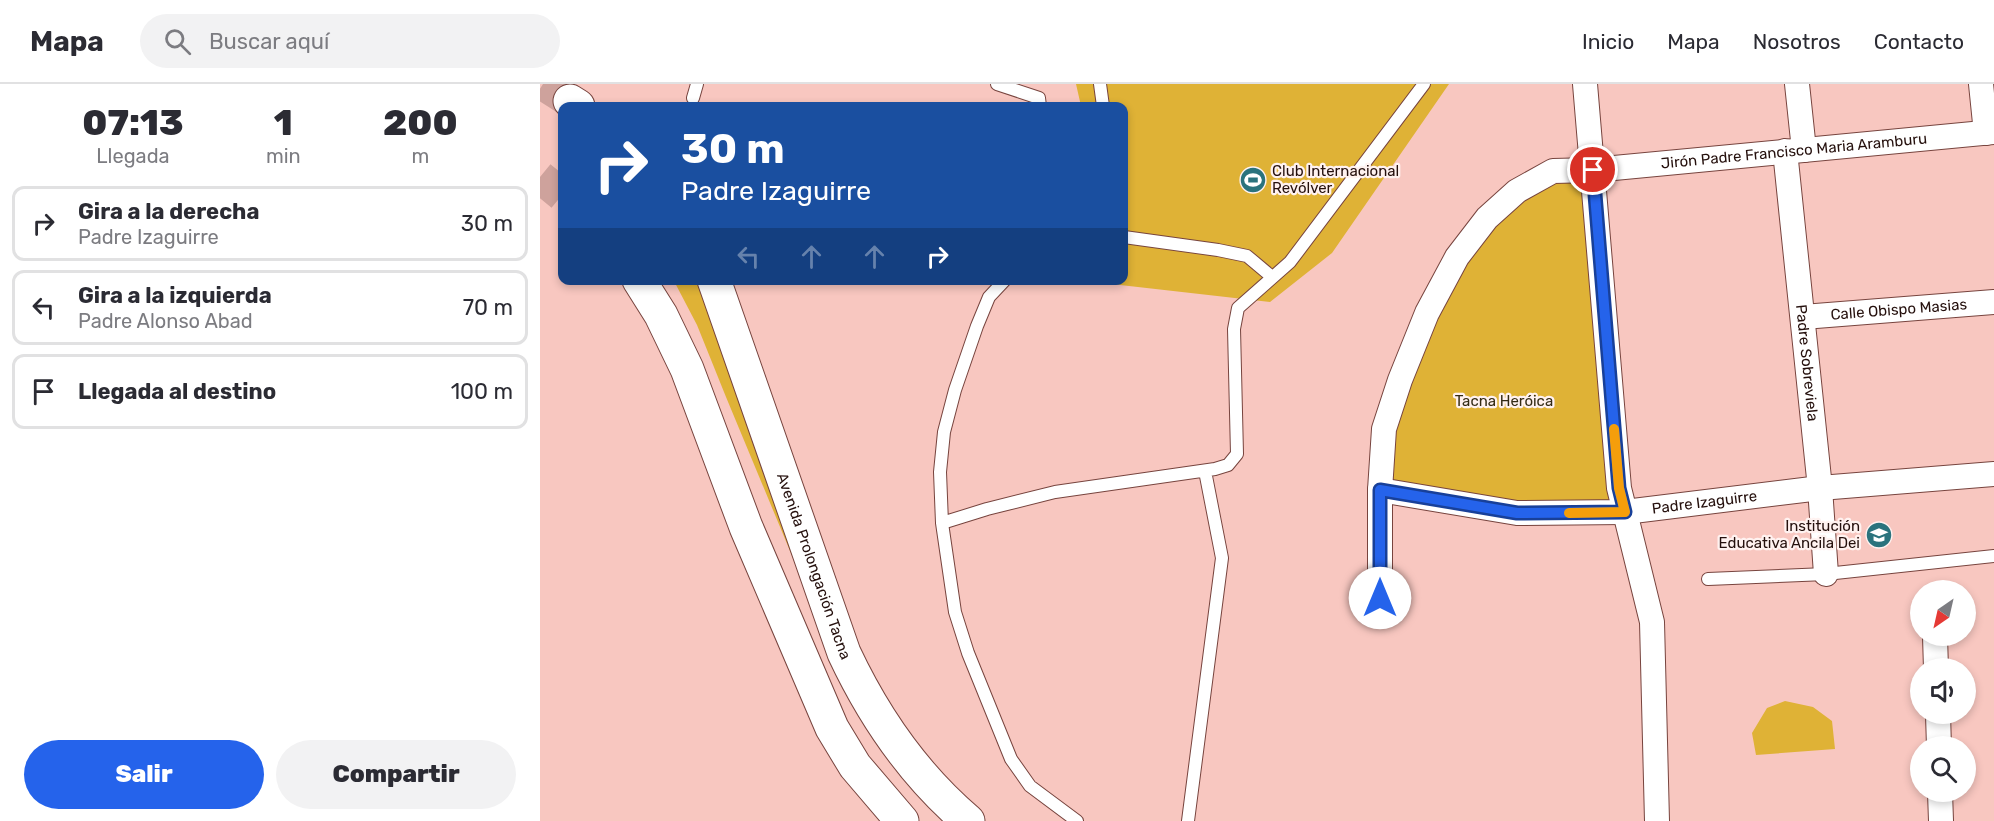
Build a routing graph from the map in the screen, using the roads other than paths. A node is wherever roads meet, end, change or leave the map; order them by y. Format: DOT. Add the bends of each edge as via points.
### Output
graph roads {
  1 [pos="697,84"];
  2 [pos="997,84"];
  3 [pos="1100,84"];
  4 [pos="1424,84"];
  5 [pos="1585,84"];
  6 [pos="1797,84"];
  7 [pos="1982,84"];
  8 [pos="693,98"];
  9 [pos="1040,102"];
  10 [pos="1102,102"];
  11 [pos="1990,133"];
  12 [pos="1794,150"];
  13 [pos="1593,170"];
  14 [pos="1128,238"];
  15 [pos="1272,278"];
  16 [pos="642,285"];
  17 [pos="716,285"];
  18 [pos="1000,285"];
  19 [pos="1994,302"];
  20 [pos="1803,317"];
  21 [pos="1205,471"];
  22 [pos="1994,474"];
  23 [pos="1820,488"];
  24 [pos="1380,490"];
  25 [pos="1625,512"];
  26 [pos="942,523"];
  27 [pos="1994,556"];
  28 [pos="1826,574"];
  29 [pos="1708,579"];
  30 [pos="1380,598"];
  31 [pos="1940,802"];
  32 [pos="902,821"];
  33 [pos="968,821"];
  34 [pos="1077,821"];
  35 [pos="1188,821"];
  36 [pos="1657,821"];
  37 [pos="1941,821"];
  1 -- 8 [label="lane"];
  2 -- 9 [label="lane" via="1039,98"];
  3 -- 10 [label="lane"];
  4 -- 15 [label="lane" via="1290,262"];
  5 -- 13 [label="street"];
  6 -- 12 [label="street, Padre Sobreviela"];
  7 -- 11 [label="street"];
  11 -- 12 [label="street, Jirón Padre Francisco Maria Aramburu"];
  12 -- 13 [label="street, Jirón Padre Francisco Maria Aramburu"];
  12 -- 20 [label="street, Padre Sobreviela"];
  13 -- 24 [label="street, Jirón Padre Francisco Maria Aramburu" via="1552,171 1517,191 1487,218 1457,257 1427,313 1400,380 1384,429"];
  13 -- 25 [label="street" via="1619,488"];
  14 -- 15 [label="lane" via="1247,256"];
  15 -- 21 [label="lane" via="1238,308 1234,329 1237,454 1228,465"];
  16 -- 32 [label="main road" via="687,369 746,527 832,728 855,766"];
  17 -- 33 [label="main road, Avenida Prolongación Tacna" via="854,676 897,747"];
  18 -- 26 [label="lane" via="989,297 977,326 944,432 940,471"];
  19 -- 20 [label="street, Calle Obispo Masias"];
  20 -- 23 [label="street, Padre Sobreviela"];
  21 -- 26 [label="lane" via="1055,492"];
  21 -- 35 [label="lane" via="1222,558"];
  22 -- 23 [label="street, Padre Izaguirre"];
  23 -- 25 [label="street, Padre Izaguirre"];
  23 -- 28 [label="street, Padre Sobreviela"];
  24 -- 25 [label="street, Padre Izaguirre" via="1517,513"];
  24 -- 30 [label="street, Jirón Padre Francisco Maria Aramburu"];
  25 -- 36 [label="street" via="1652,622"];
  26 -- 34 [label="lane" via="955,612 1011,759 1030,786"];
  27 -- 28 [label="lane"];
  28 -- 29 [label="lane"];
  31 -- 37 [label="street"];
}
